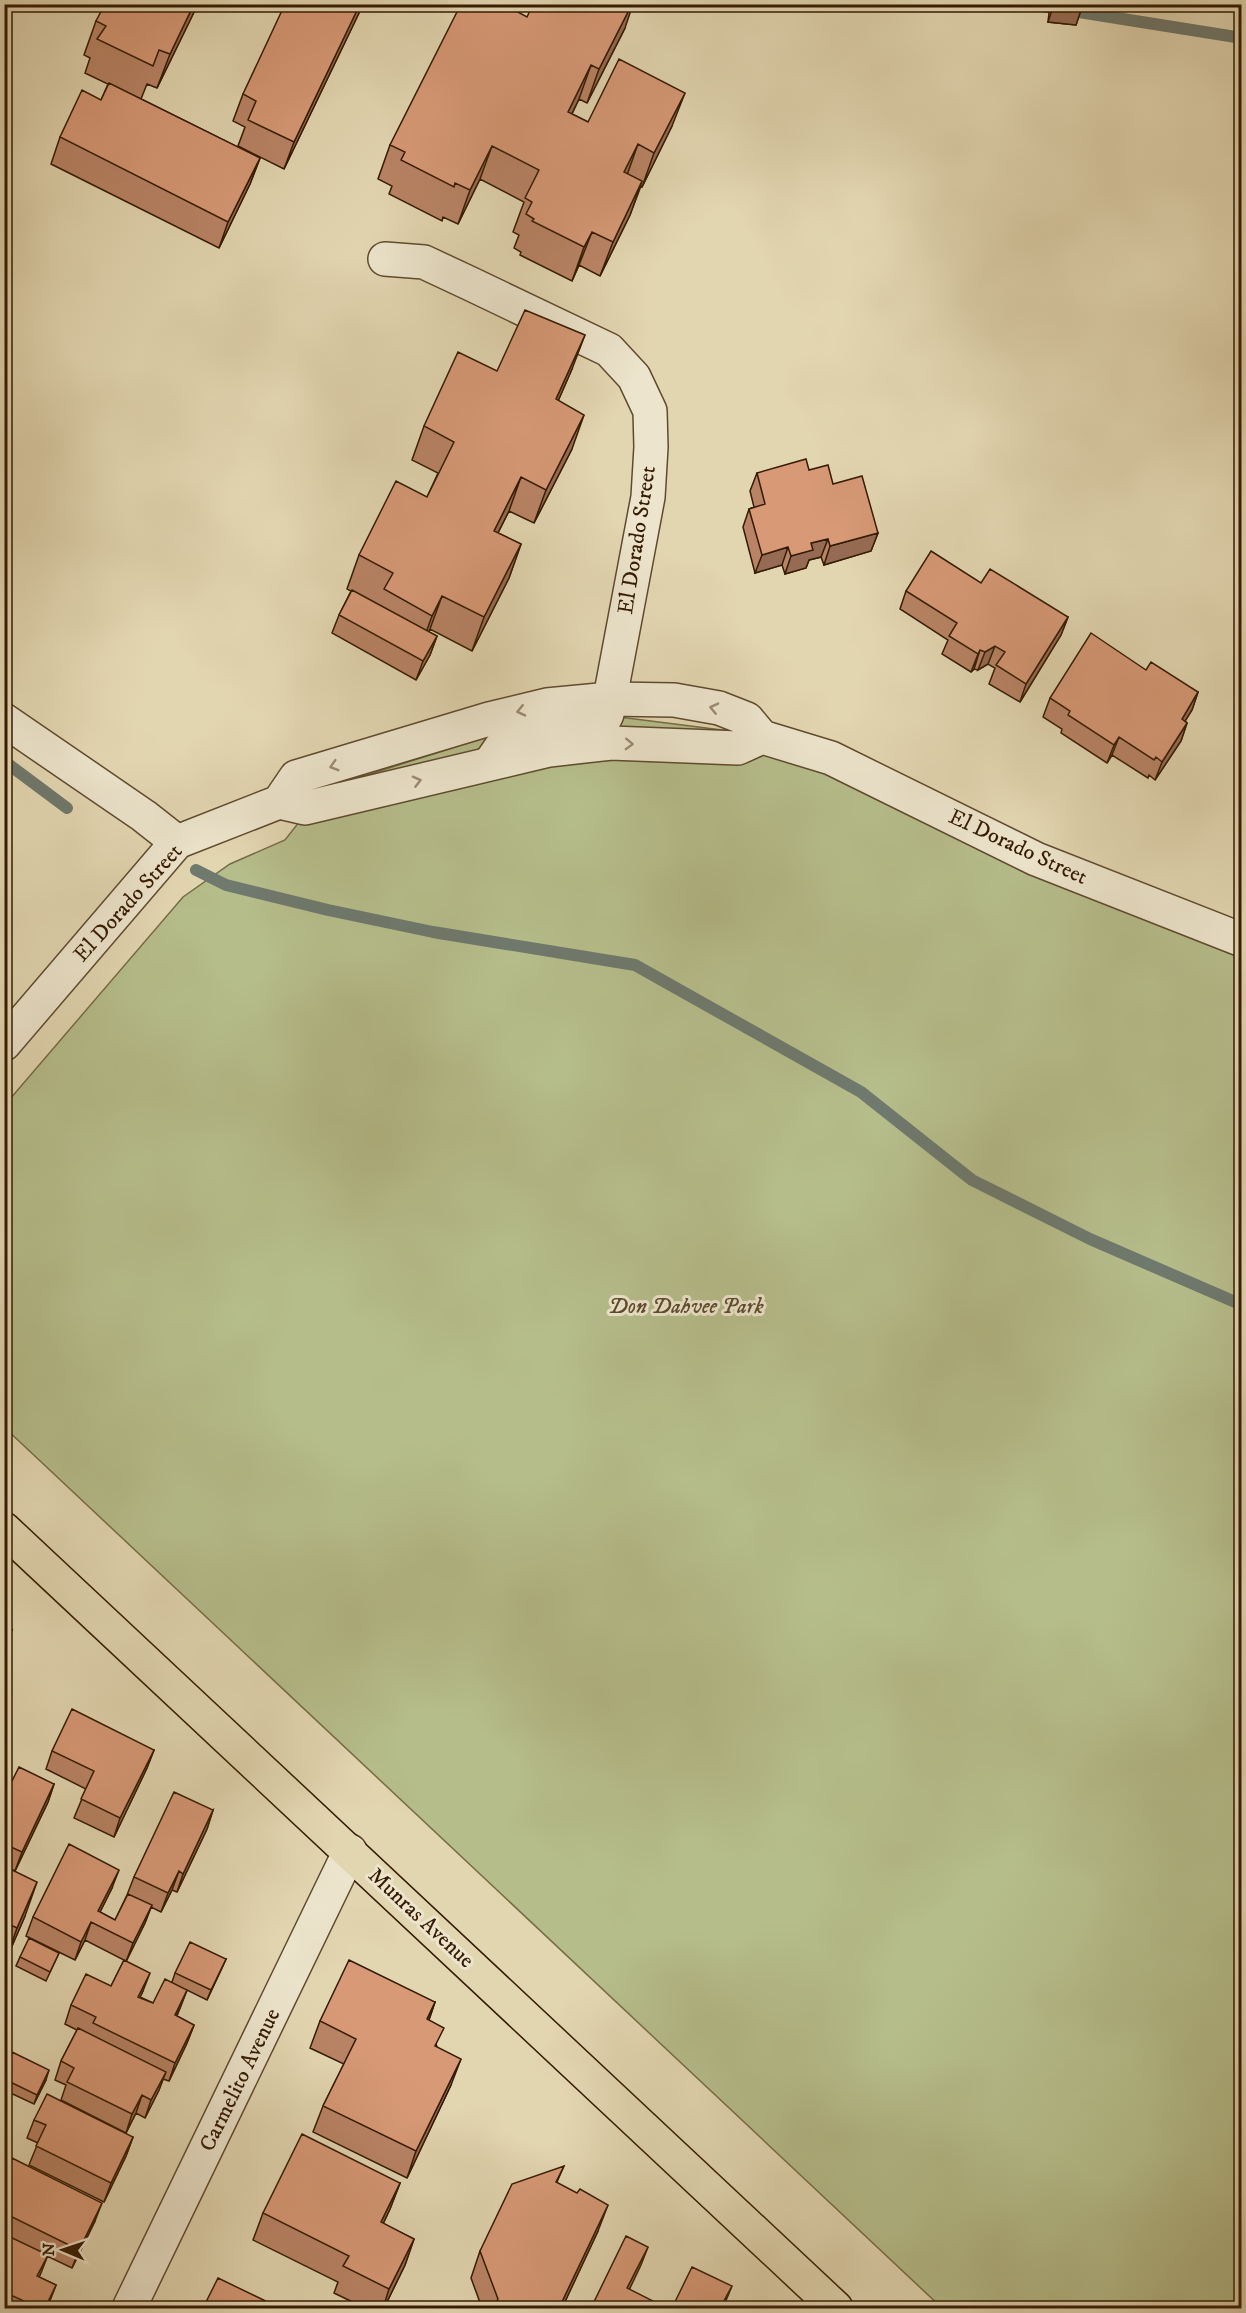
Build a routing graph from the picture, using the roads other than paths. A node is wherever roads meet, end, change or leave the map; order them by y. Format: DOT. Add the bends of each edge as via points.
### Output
graph roads {
  1 [pos="385,259"];
  2 [pos="610,699"];
  3 [pos="4,720"];
  4 [pos="762,737"];
  5 [pos="490,763"];
  6 [pos="279,802"];
  7 [pos="177,842"];
  8 [pos="1242,940"];
  9 [pos="4,1044"];
  10 [pos="4,1529"];
  11 [pos="350,1851"];
  12 [pos="129,2308"];
  13 [pos="836,2308"];
  1 -- 2 [label="street, El Dorado Street" via="424,262 481,289 609,350 634,377 650,411 648,498"];
  4 -- 2 [label="street, El Dorado Street, one-way" via="747,718 719,708 674,700"];
  2 -- 5 [label="street" via="608,714 599,724 515,737 503,744"];
  2 -- 6 [label="street, El Dorado Street, one-way" via="548,705 489,719 296,777"];
  3 -- 7 [label="street"];
  5 -- 4 [label="street, one-way" via="549,750 611,743 738,748"];
  4 -- 8 [label="street, El Dorado Street" via="831,758 1036,859"];
  6 -- 5 [label="street, one-way" via="304,808"];
  6 -- 7 [label="street, El Dorado Street"];
  7 -- 9 [label="street, El Dorado Street"];
  10 -- 11 [label="main road, Munras Avenue"];
  11 -- 12 [label="street, Carmelito Avenue"];
  11 -- 13 [label="main road, Munras Avenue"];
}
